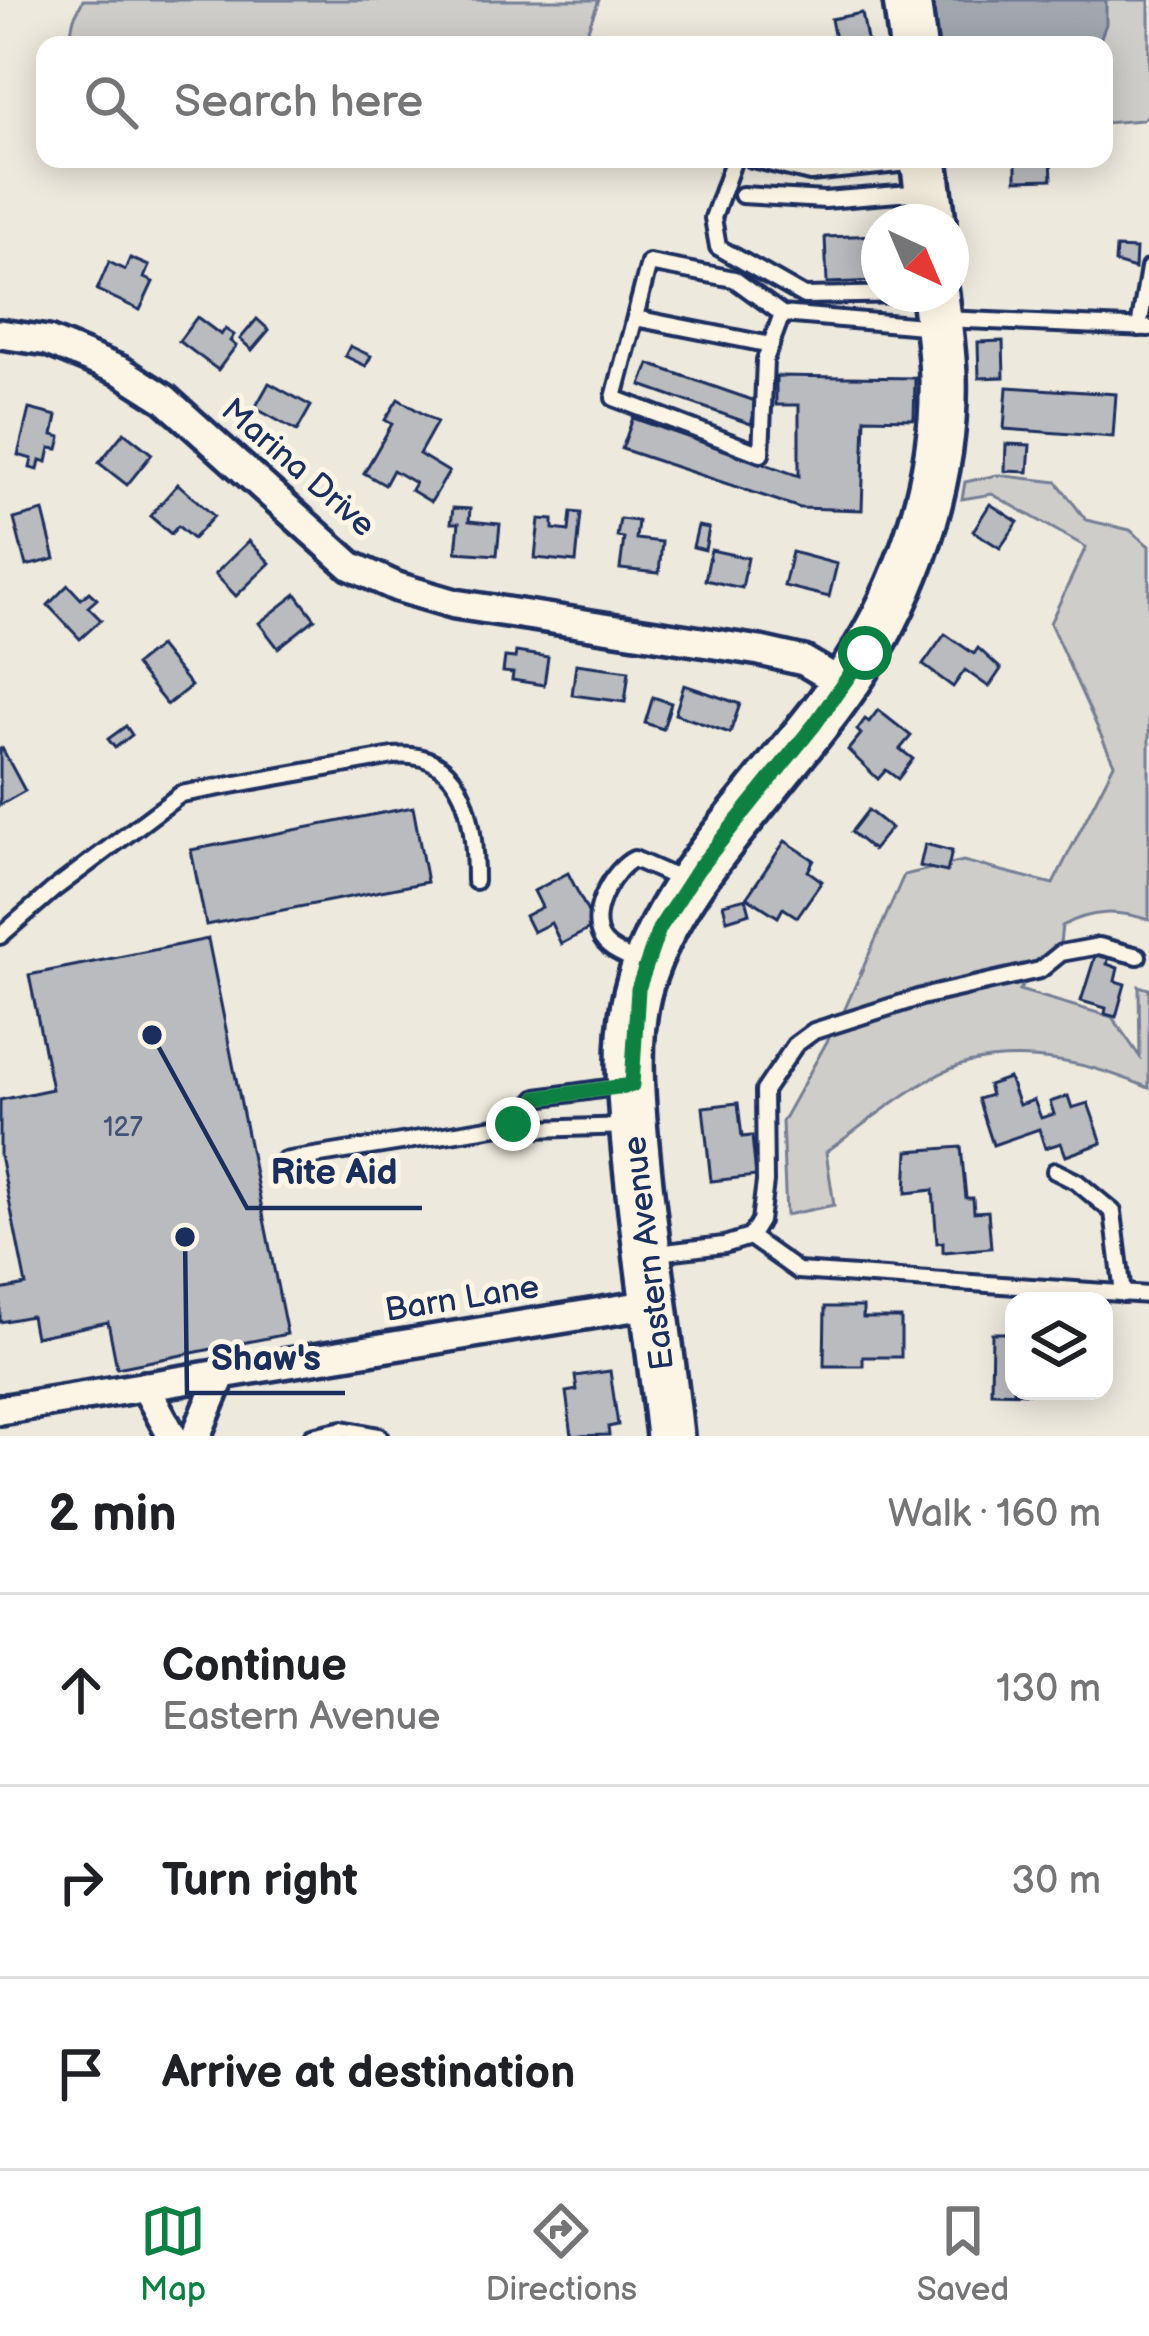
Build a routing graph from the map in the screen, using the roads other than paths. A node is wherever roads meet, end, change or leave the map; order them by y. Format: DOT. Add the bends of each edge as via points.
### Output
graph roads {
  1 [pos="908,0"];
  2 [pos="912,36"];
  3 [pos="731,168"];
  4 [pos="789,168"];
  5 [pos="927,184"];
  6 [pos="742,195"];
  7 [pos="1149,268"];
  8 [pos="861,302"];
  9 [pos="861,311"];
  10 [pos="931,312"];
  11 [pos="964,312"];
  12 [pos="782,314"];
  13 [pos="635,318"];
  14 [pos="1144,328"];
  15 [pos="0,334"];
  16 [pos="771,345"];
  17 [pos="843,684"];
  18 [pos="475,881"];
  19 [pos="689,883"];
  20 [pos="0,936"];
  21 [pos="1138,956"];
  22 [pos="646,965"];
  23 [pos="632,1105"];
  24 [pos="513,1124"];
  25 [pos="284,1161"];
  26 [pos="1055,1171"];
  27 [pos="750,1237"];
  28 [pos="646,1253"];
  29 [pos="1124,1294"];
  30 [pos="1149,1295"];
  31 [pos="652,1304"];
  32 [pos="222,1374"];
  33 [pos="145,1386"];
  34 [pos="0,1409"];
  35 [pos="180,1435"];
  36 [pos="312,1436"];
  37 [pos="379,1436"];
  38 [pos="670,1436"];
  1 -- 2 [label="main road"];
  3 -- 8 [label="lane" via="713,218 718,247 804,296"];
  4 -- 5 [label="lane"];
  5 -- 6 [label="lane" via="825,200"];
  7 -- 14 [label="lane"];
  9 -- 12 [label="lane"];
  10 -- 17 [label="main road, Eastern Avenue" via="943,378 934,481 895,593"];
  11 -- 14 [label="lane"];
  12 -- 13 [label="lane" via="734,279 649,263"];
  12 -- 16 [label="lane"];
  13 -- 16 [label="lane"];
  13 -- 16 [label="lane" via="614,398 761,454"];
  15 -- 17 [label="street, Marina Drive" via="47,340 122,370 351,566 397,587 455,604 760,651 804,661"];
  17 -- 19 [label="main road, Eastern Avenue"];
  18 -- 20 [label="lane" via="460,790 431,761 393,757 181,794"];
  19 -- 22 [label="main road, Eastern Avenue"];
  19 -- 22 [label="lane" via="634,860 620,866 598,912 600,936"];
  21 -- 27 [label="lane" via="1100,946 1061,952 1040,970 814,1031 764,1091 765,1181"];
  22 -- 23 [label="main road, Eastern Avenue"];
  23 -- 24 [label="lane" via="535,1130"];
  23 -- 24 [label="lane" via="537,1098"];
  23 -- 28 [label="main road, Eastern Avenue"];
  24 -- 25 [label="lane"];
  26 -- 29 [label="lane" via="1113,1212"];
  27 -- 28 [label="lane"];
  27 -- 29 [label="lane" via="798,1271"];
  28 -- 31 [label="main road, Eastern Avenue"];
  29 -- 30 [label="lane"];
  31 -- 32 [label="street, Barn Lane"];
  31 -- 38 [label="main road, Eastern Avenue"];
  32 -- 33 [label="street, Barn Lane"];
  32 -- 35 [label="street"];
  33 -- 34 [label="street, Barn Lane"];
  33 -- 35 [label="street"];
  36 -- 37 [label="lane" via="343,1429"];
}
